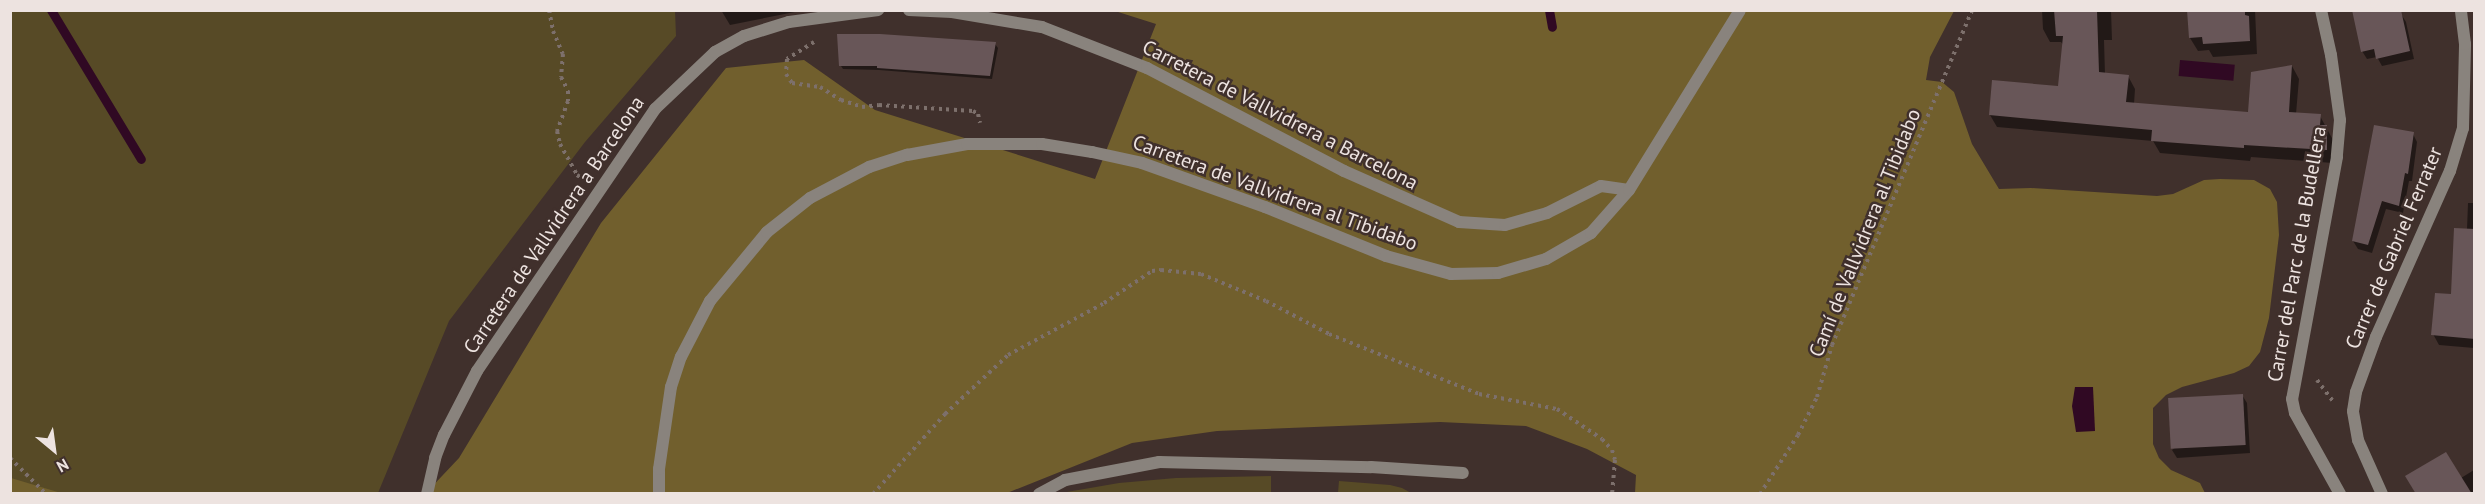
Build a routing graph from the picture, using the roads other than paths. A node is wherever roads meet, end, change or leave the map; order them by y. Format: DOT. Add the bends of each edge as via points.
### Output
graph roads {
  1 [pos="878,10"];
  2 [pos="909,10"];
  3 [pos="1740,10"];
  4 [pos="2321,10"];
  5 [pos="2462,10"];
  6 [pos="1629,190"];
  7 [pos="1463,473"];
  8 [pos="427,494"];
  9 [pos="659,494"];
  10 [pos="1039,494"];
  11 [pos="2340,494"];
  12 [pos="2382,494"];
  1 -- 8 [label="street, Carretera de Vallvidrera a Barcelona" via="789,22 744,36 715,52 655,109 477,371 444,435"];
  2 -- 6 [label="street, Carretera de Vallvidrera a Barcelona" via="952,12 1042,27 1147,68 1344,171 1459,222 1505,225 1547,213 1601,186"];
  3 -- 6 [label="street, Carretera de Vallvidrera al Tibidabo"];
  4 -- 11 [label="street, Carrer del Parc de la Budellera" via="2340,120 2337,157 2293,406"];
  5 -- 12 [label="street, Carrer de Gabriel Ferrater" via="2463,128 2450,171 2376,337 2356,392 2353,411 2358,440"];
  6 -- 9 [label="street, Carretera de Vallvidrera al Tibidabo" via="1591,233 1546,259 1498,273 1451,274 1386,256 1142,163 1042,144 1004,142 946,146 907,154 868,167 810,198 767,232 729,276 695,329 671,387"];
  7 -- 10 [label="street" via="1159,462 1065,480"];
}
